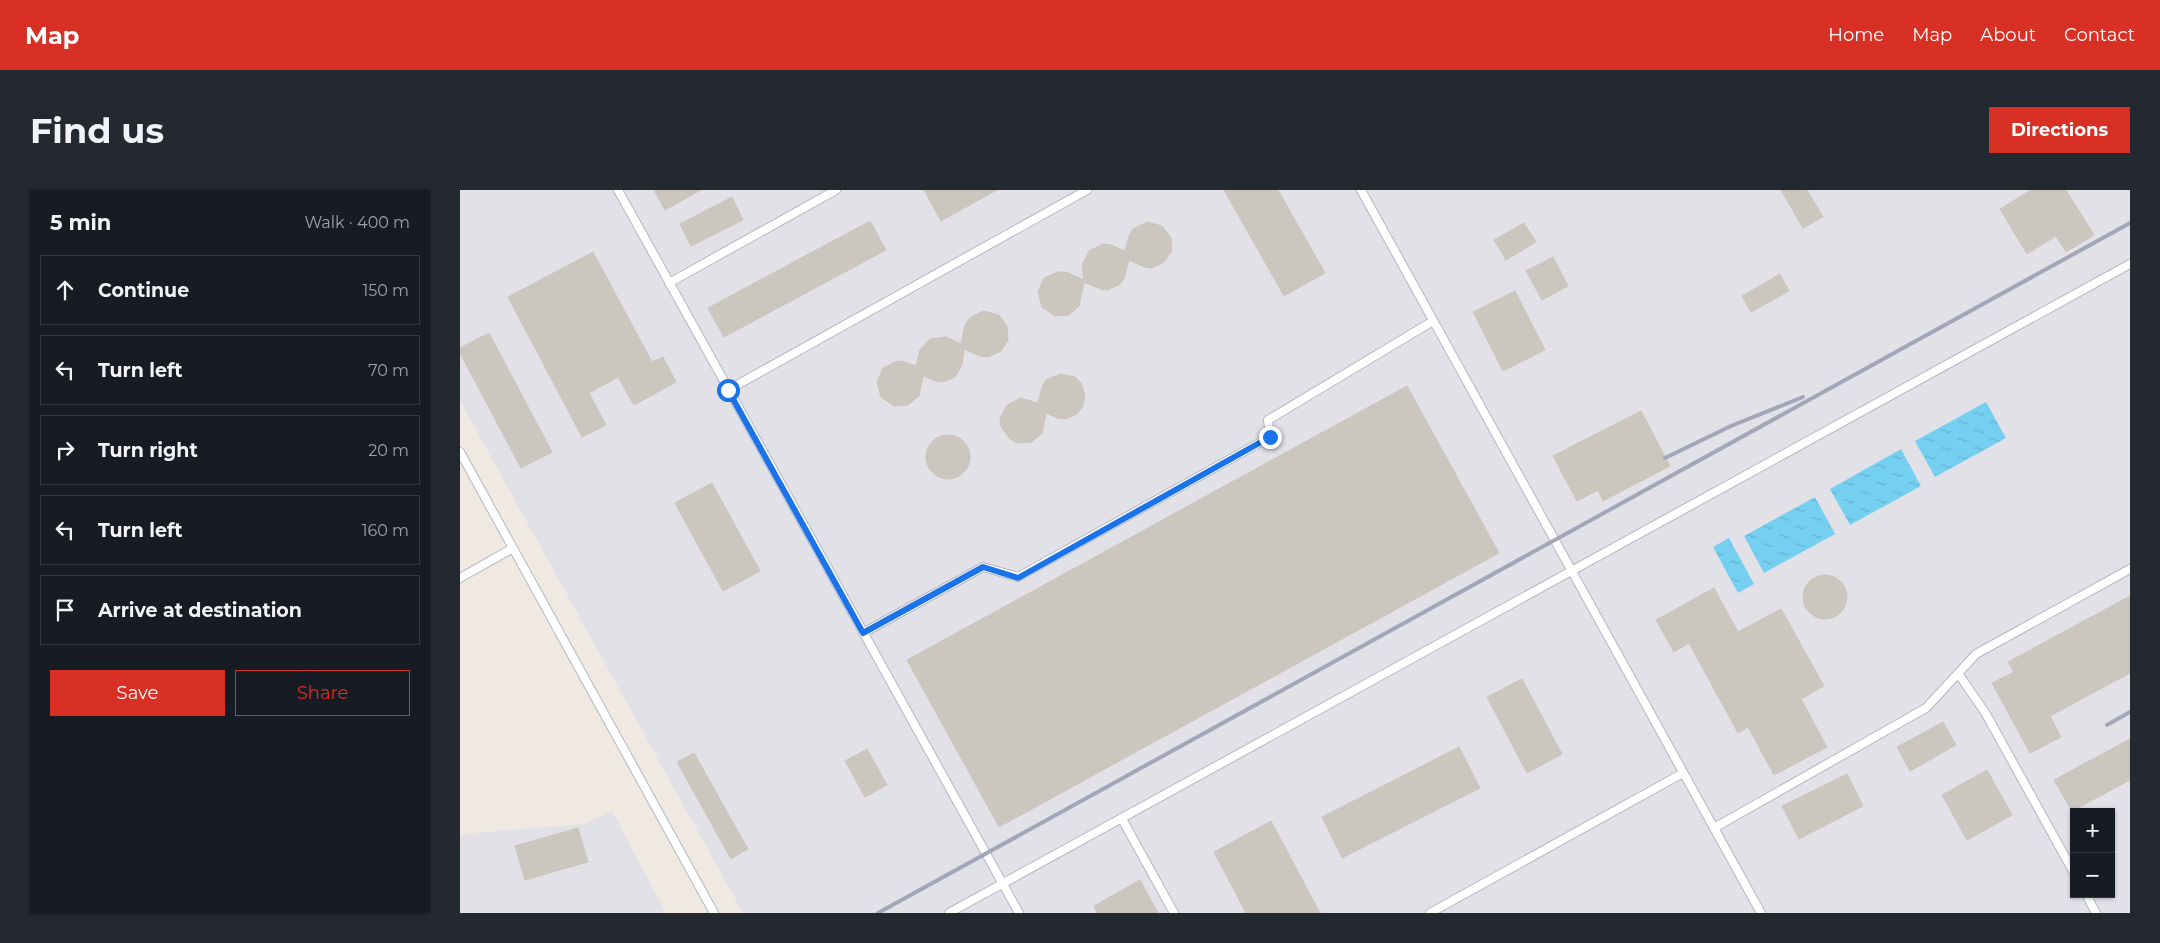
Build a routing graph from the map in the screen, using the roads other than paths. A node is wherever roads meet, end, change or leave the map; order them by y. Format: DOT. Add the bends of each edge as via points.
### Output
graph roads {
  1 [pos="618,190"];
  2 [pos="836,190"];
  3 [pos="1087,190"];
  4 [pos="1361,190"];
  5 [pos="2130,264"];
  6 [pos="670,283"];
  7 [pos="1433,321"];
  8 [pos="728,390"];
  9 [pos="460,452"];
  10 [pos="513,548"];
  11 [pos="2130,569"];
  12 [pos="1572,572"];
  13 [pos="460,578"];
  14 [pos="863,633"];
  15 [pos="1958,673"];
  16 [pos="1684,773"];
  17 [pos="1122,819"];
  18 [pos="1714,828"];
  19 [pos="2070,866"];
  20 [pos="1002,884"];
  21 [pos="2088,898"];
  22 [pos="714,913"];
  23 [pos="949,913"];
  24 [pos="1019,913"];
  25 [pos="1174,913"];
  26 [pos="1430,913"];
  27 [pos="1761,913"];
  28 [pos="2096,913"];
  1 -- 6 [label="lane"];
  2 -- 6 [label="lane"];
  3 -- 8 [label="lane"];
  4 -- 7 [label="lane"];
  5 -- 12 [label="lane"];
  6 -- 8 [label="lane"];
  7 -- 12 [label="lane"];
  7 -- 14 [label="lane" via="1268,420 1270,437 1018,578 983,567"];
  8 -- 14 [label="lane"];
  9 -- 10 [label="lane"];
  10 -- 13 [label="lane"];
  10 -- 22 [label="lane"];
  11 -- 15 [label="lane" via="1976,654"];
  12 -- 16 [label="lane"];
  12 -- 17 [label="lane"];
  14 -- 20 [label="lane"];
  15 -- 18 [label="lane" via="1926,708"];
  15 -- 19 [label="lane" via="1986,714"];
  16 -- 18 [label="lane"];
  16 -- 26 [label="lane"];
  17 -- 20 [label="lane"];
  17 -- 25 [label="lane"];
  18 -- 27 [label="lane"];
  20 -- 23 [label="lane"];
  20 -- 24 [label="lane"];
  21 -- 28 [label="lane"];
}
